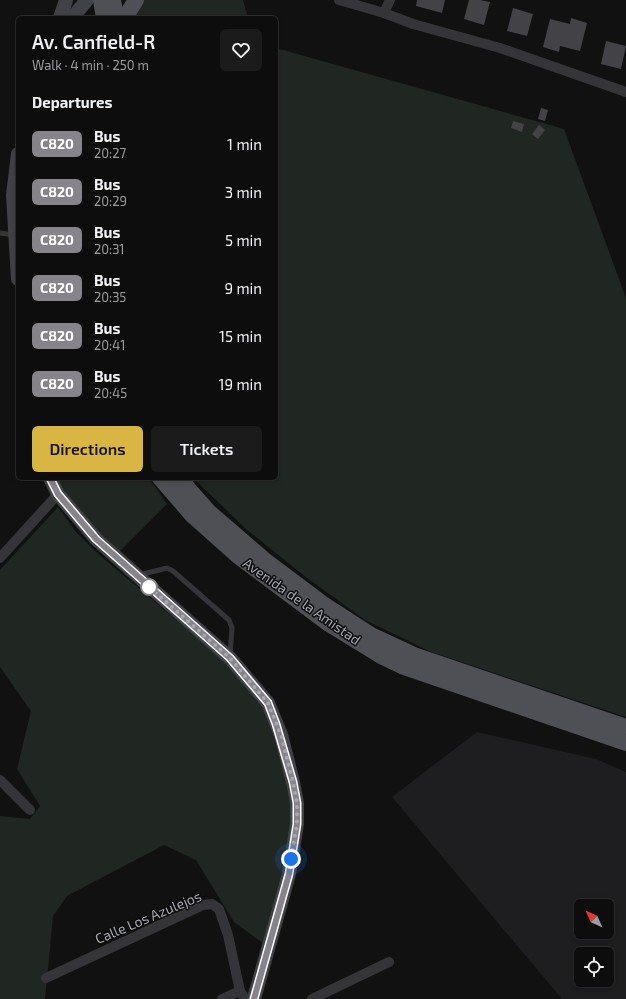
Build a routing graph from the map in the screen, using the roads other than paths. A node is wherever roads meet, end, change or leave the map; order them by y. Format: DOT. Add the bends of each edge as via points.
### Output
graph roads {
  1 [pos="66,0"];
  2 [pos="88,0"];
  3 [pos="136,0"];
  4 [pos="339,0"];
  5 [pos="390,0"];
  6 [pos="114,10"];
  7 [pos="384,13"];
  8 [pos="61,16"];
  9 [pos="74,16"];
  10 [pos="626,92"];
  11 [pos="16,170"];
  12 [pos="0,233"];
  13 [pos="15,235"];
  14 [pos="16,250"];
  15 [pos="51,480"];
  16 [pos="162,480"];
  17 [pos="181,480"];
  18 [pos="58,494"];
  19 [pos="0,558"];
  20 [pos="136,576"];
  21 [pos="230,658"];
  22 [pos="626,727"];
  23 [pos="626,743"];
  24 [pos="0,780"];
  25 [pos="30,810"];
  26 [pos="389,962"];
  27 [pos="46,978"];
  28 [pos="242,995"];
  29 [pos="222,999"];
  30 [pos="254,999"];
  31 [pos="312,999"];
  1 -- 8 [label="main road"];
  2 -- 9 [label="main road"];
  3 -- 6 [label="main road"];
  4 -- 7 [label="street"];
  5 -- 7 [label="street"];
  7 -- 10 [label="street" via="500,48"];
  11 -- 13 [label="main road" via="13,195"];
  12 -- 13 [label="lane"];
  13 -- 14 [label="main road"];
  15 -- 18 [label="main road"];
  16 -- 23 [label="main road, Avenida de la Amistad" via="192,515 238,556 330,624 380,656 404,667"];
  17 -- 22 [label="main road, Avenida de la Amistad" via="209,512 267,562 323,604 371,635 414,655"];
  18 -- 19 [label="street"];
  18 -- 20 [label="main road" via="96,539"];
  20 -- 21 [label="main road"];
  20 -- 21 [label="lane" via="167,568 224,615 232,628"];
  21 -- 30 [label="main road" via="268,703 281,735 297,803 297,824 289,874"];
  24 -- 25 [label="street"];
  26 -- 31 [label="street"];
  27 -- 28 [label="street, Calle Los Azulejos" via="203,905 212,904 219,909 228,935"];
  28 -- 29 [label="street"];
}
